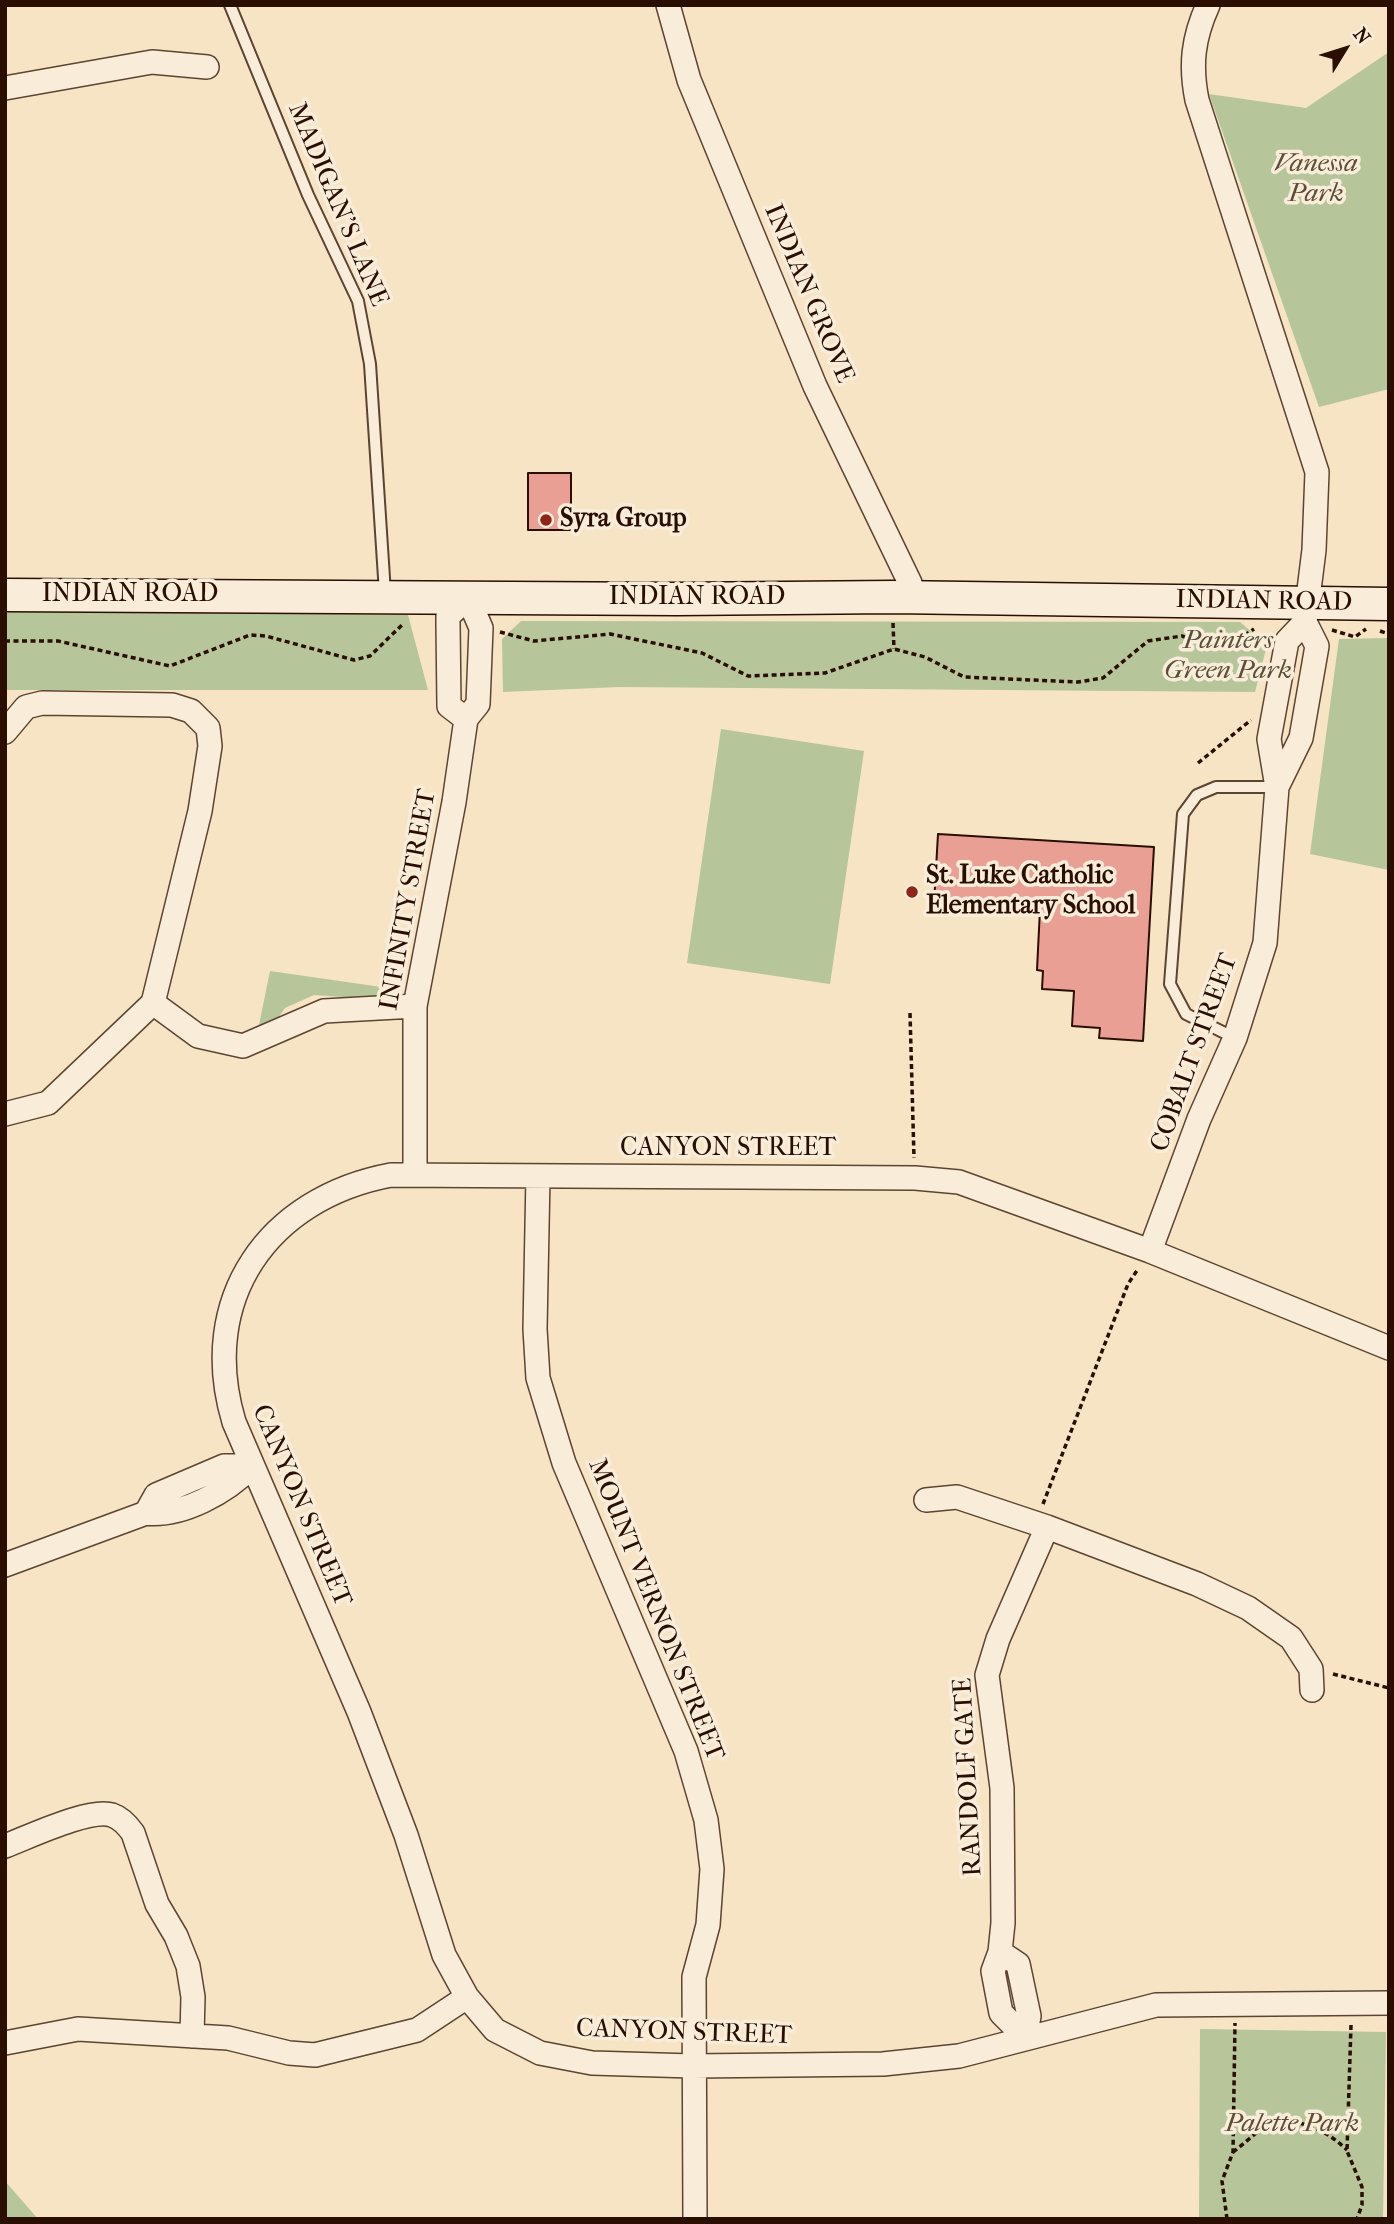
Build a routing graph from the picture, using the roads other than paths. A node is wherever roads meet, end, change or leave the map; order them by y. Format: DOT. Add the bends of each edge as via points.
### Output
graph roads {
  1 [pos="230,5"];
  2 [pos="668,5"];
  3 [pos="1208,5"];
  4 [pos="207,67"];
  5 [pos="5,88"];
  6 [pos="5,595"];
  7 [pos="386,596"];
  8 [pos="913,597"];
  9 [pos="468,598"];
  10 [pos="1389,604"];
  11 [pos="1307,612"];
  12 [pos="466,719"];
  13 [pos="5,732"];
  14 [pos="1276,787"];
  15 [pos="153,1003"];
  16 [pos="415,1006"];
  17 [pos="1235,1038"];
  18 [pos="5,1114"];
  19 [pos="415,1175"];
  20 [pos="538,1176"];
  21 [pos="1150,1251"];
  22 [pos="1389,1348"];
  23 [pos="252,1466"];
  24 [pos="926,1500"];
  25 [pos="1047,1527"];
  26 [pos="5,1565"];
  27 [pos="1312,1680"];
  28 [pos="5,1846"];
  29 [pos="467,1997"];
  30 [pos="1389,2003"];
  31 [pos="192,2036"];
  32 [pos="1026,2037"];
  33 [pos="5,2043"];
  34 [pos="692,2066"];
  35 [pos="695,2219"];
  1 -- 7 [label="lane, MADIGAN'S LANE" via="308,195 358,300 370,364"];
  2 -- 8 [label="street, INDIAN GROVE" via="689,79 815,386 911,583"];
  3 -- 11 [label="street" via="1195,33 1191,73 1197,100 1317,472"];
  4 -- 5 [label="street" via="152,62"];
  6 -- 7 [label="street, INDIAN ROAD"];
  7 -- 9 [label="street, INDIAN ROAD"];
  8 -- 9 [label="street, INDIAN ROAD"];
  8 -- 11 [label="street, INDIAN ROAD"];
  9 -- 12 [label="street, INFINITY STREET" via="481,628 478,704"];
  9 -- 12 [label="street" via="448,617 449,706"];
  10 -- 11 [label="street, INDIAN ROAD"];
  11 -- 14 [label="street, COBALT STREET" via="1286,641 1269,738"];
  11 -- 14 [label="street, COBALT STREET" via="1317,646 1301,738"];
  12 -- 16 [label="street, INFINITY STREET"];
  13 -- 15 [label="street" via="26,707 42,703 172,705 191,711 208,728 210,746 200,811"];
  14 -- 17 [label="street, COBALT STREET" via="1265,943"];
  14 -- 17 [label="lane" via="1216,787 1197,795 1183,814 1170,984 1186,1014"];
  15 -- 16 [label="street" via="198,1036 243,1046 324,1011"];
  15 -- 18 [label="street" via="48,1103"];
  16 -- 19 [label="street, INFINITY STREET"];
  17 -- 21 [label="street, COBALT STREET"];
  19 -- 20 [label="street, CANYON STREET"];
  19 -- 23 [label="street, CANYON STREET" via="364,1180 313,1201 260,1250 243,1278 231,1308 223,1361 227,1398"];
  20 -- 21 [label="street, CANYON STREET" via="959,1182"];
  20 -- 34 [label="street, MOUNT VERNON STREET" via="538,1378 564,1463 686,1751 706,1820 712,1869 708,1925 694,1977"];
  21 -- 22 [label="street, CANYON STREET"];
  23 -- 26 [label="street" via="228,1488 165,1515 146,1513"];
  23 -- 29 [label="street, CANYON STREET" via="359,1712 444,1955"];
  24 -- 25 [label="street" via="957,1497"];
  25 -- 27 [label="street" via="1248,1608 1292,1638"];
  25 -- 32 [label="street, RANDOLF GATE" via="987,1675 1002,1788 1000,1952 1018,1964 1029,2016"];
  28 -- 31 [label="street" via="94,1814 111,1815 126,1824 188,1966"];
  29 -- 31 [label="street" via="417,2030 324,2053 289,2053 239,2040"];
  29 -- 34 [label="street, CANYON STREET" via="495,2030 540,2053 592,2063"];
  30 -- 32 [label="street, CANYON STREET" via="1156,2005"];
  31 -- 33 [label="street" via="78,2029"];
  32 -- 34 [label="street, CANYON STREET" via="959,2056 883,2064"];
  34 -- 35 [label="street, MOUNT VERNON STREET"];
}
